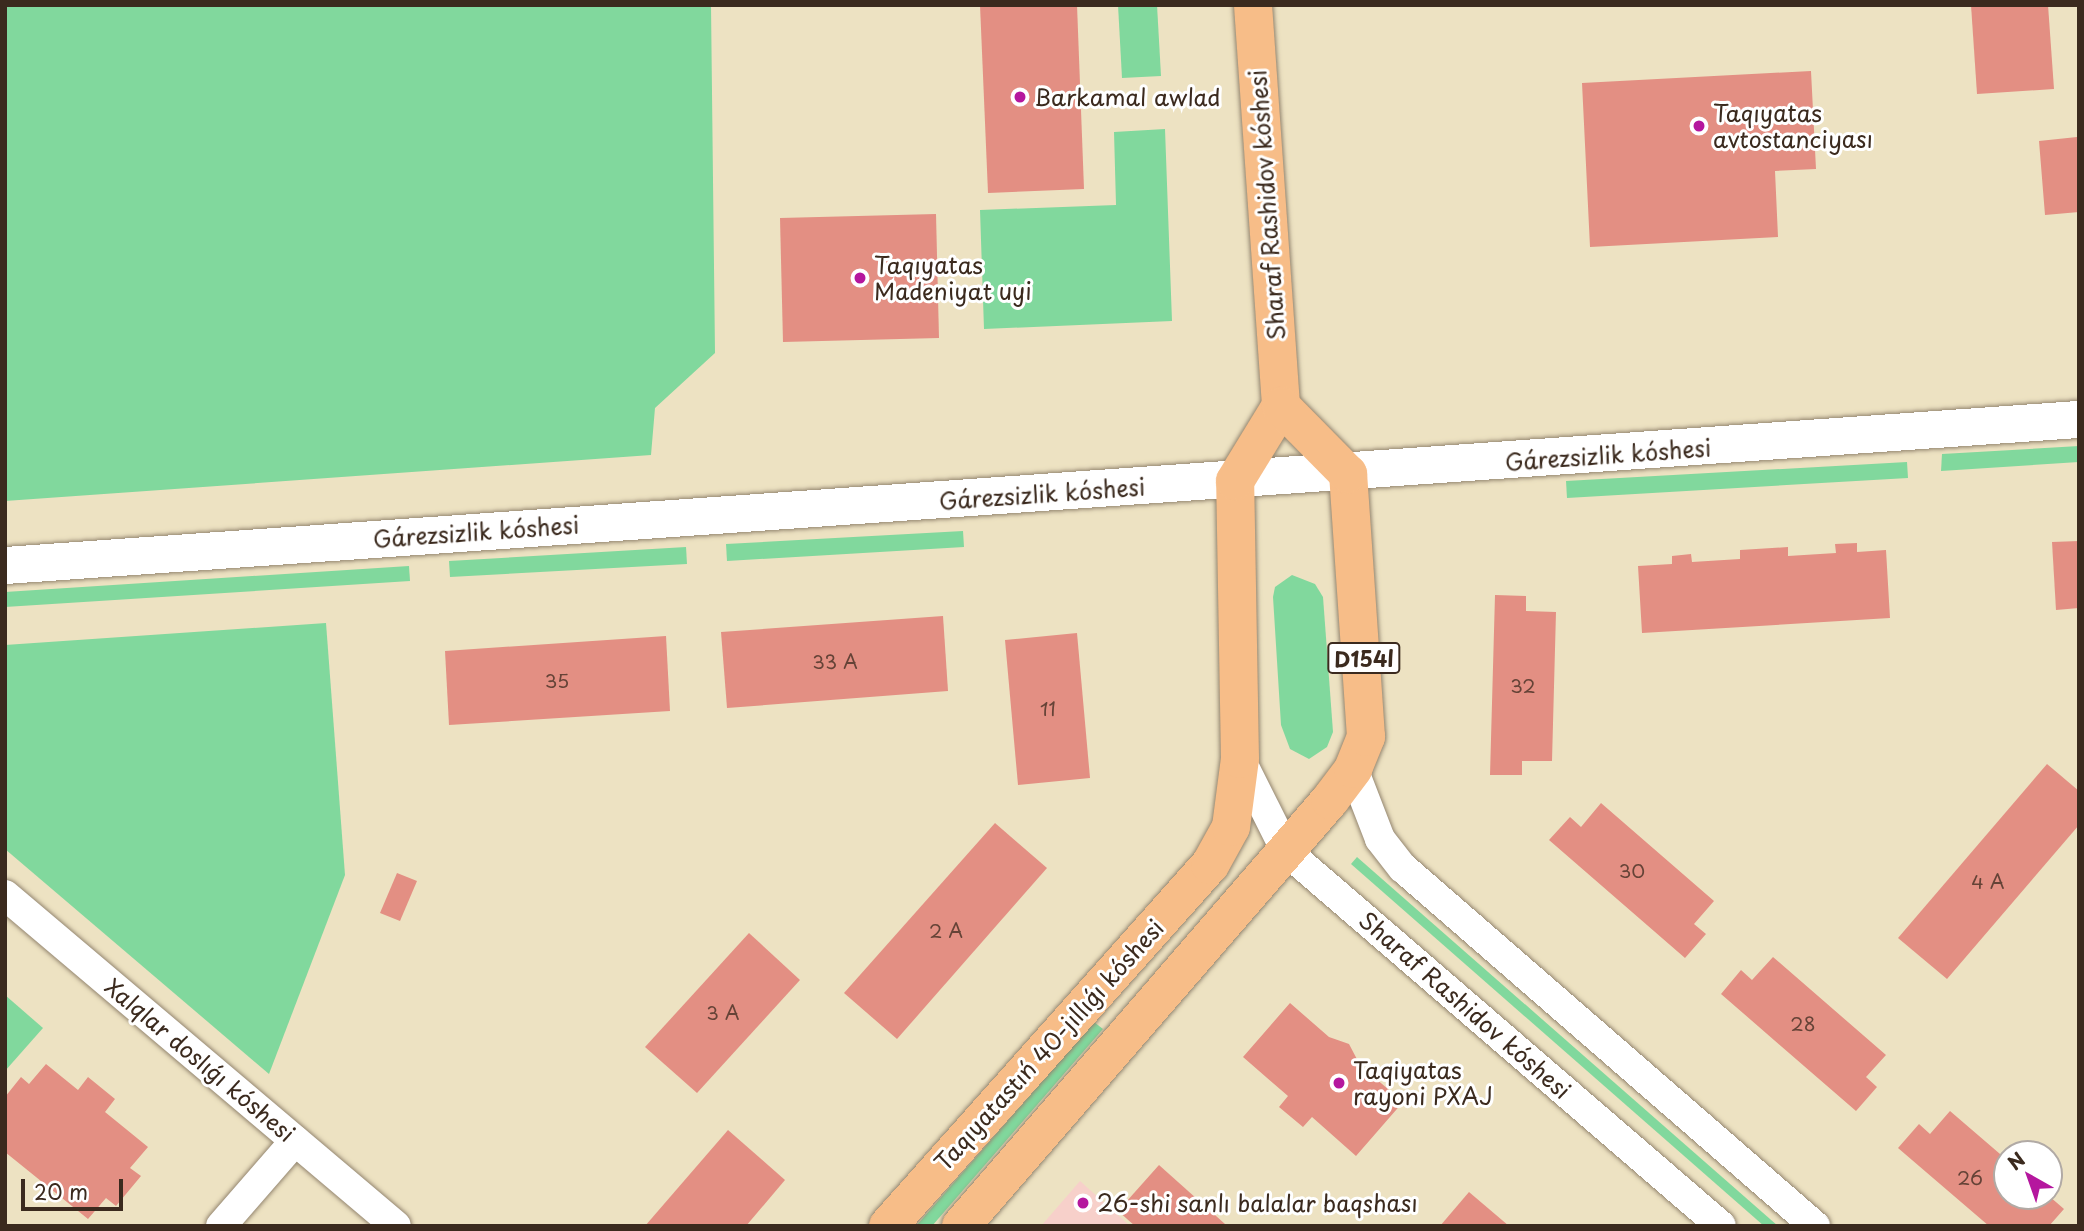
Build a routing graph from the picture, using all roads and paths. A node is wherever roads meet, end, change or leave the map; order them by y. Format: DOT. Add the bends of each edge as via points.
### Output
graph roads {
  1 [pos="1253,5"];
  2 [pos="1281,405"];
  3 [pos="2079,419"];
  4 [pos="1348,474"];
  5 [pos="1235,481"];
  6 [pos="5,565"];
  7 [pos="1240,759"];
  8 [pos="1353,769"];
  9 [pos="1286,851"];
  10 [pos="5,895"];
  11 [pos="295,1141"];
  12 [pos="221,1226"];
  13 [pos="396,1226"];
  14 [pos="888,1226"];
  15 [pos="961,1226"];
  16 [pos="1721,1226"];
  17 [pos="1815,1226"];
  1 -- 2 [label="main road, Sharaf Rashidov kóshesi"];
  2 -- 4 [label="main road"];
  2 -- 5 [label="main road"];
  3 -- 4 [label="street, Gárezsizlik kóshesi"];
  4 -- 5 [label="street, Gárezsizlik kóshesi"];
  4 -- 8 [label="main road, D154l" via="1367,706 1366,737"];
  5 -- 6 [label="street, Gárezsizlik kóshesi"];
  5 -- 7 [label="main road, Taqıyatastıń 40-jıllıǵı kóshesi"];
  7 -- 9 [label="street, Sharaf Rashidov kóshesi"];
  7 -- 14 [label="main road, Taqıyatastıń 40-jıllıǵı kóshesi" via="1231,827 1210,865"];
  8 -- 9 [label="main road, D154l"];
  8 -- 17 [label="street" via="1380,839 1403,868"];
  9 -- 15 [label="main road, D154l"];
  9 -- 16 [label="street, Sharaf Rashidov kóshesi"];
  10 -- 11 [label="street, Xalqlar doslıǵı kóshesi"];
  11 -- 12 [label="street"];
  11 -- 13 [label="street, Xalqlar doslıǵı kóshesi"];
}
